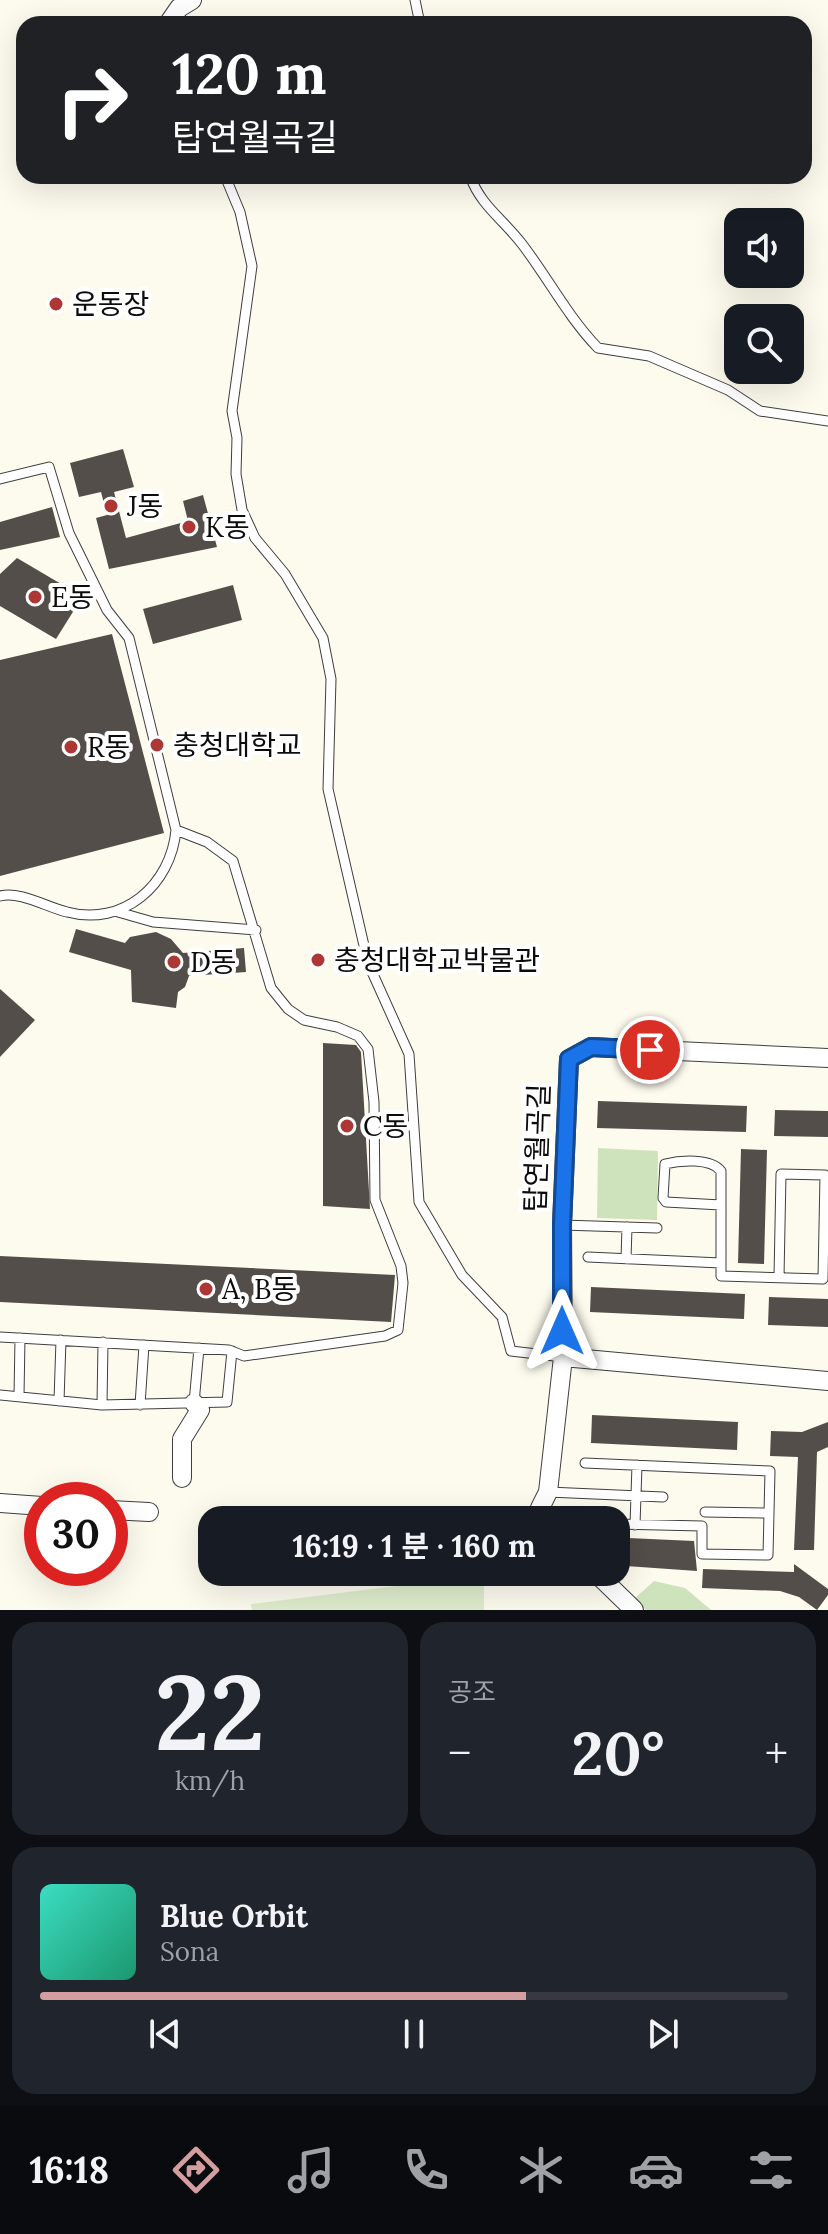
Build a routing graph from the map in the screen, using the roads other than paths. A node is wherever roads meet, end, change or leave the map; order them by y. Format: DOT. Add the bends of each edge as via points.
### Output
graph roads {
  1 [pos="192,0"];
  2 [pos="174,16"];
  3 [pos="228,184"];
  4 [pos="474,184"];
  5 [pos="828,421"];
  6 [pos="0,479"];
  7 [pos="176,830"];
  8 [pos="0,896"];
  9 [pos="118,912"];
  10 [pos="256,930"];
  11 [pos="828,1058"];
  12 [pos="721,1205"];
  13 [pos="562,1225"];
  14 [pos="627,1227"];
  15 [pos="657,1228"];
  16 [pos="588,1257"];
  17 [pos="626,1259"];
  18 [pos="721,1263"];
  19 [pos="779,1277"];
  20 [pos="0,1337"];
  21 [pos="20,1338"];
  22 [pos="61,1340"];
  23 [pos="103,1342"];
  24 [pos="144,1345"];
  25 [pos="199,1348"];
  26 [pos="232,1351"];
  27 [pos="563,1357"];
  28 [pos="828,1381"];
  29 [pos="0,1395"];
  30 [pos="19,1396"];
  31 [pos="59,1401"];
  32 [pos="194,1403"];
  33 [pos="102,1405"];
  34 [pos="140,1405"];
  35 [pos="585,1463"];
  36 [pos="637,1465"];
  37 [pos="182,1478"];
  38 [pos="548,1492"];
  39 [pos="636,1495"];
  40 [pos="663,1497"];
  41 [pos="0,1503"];
  42 [pos="24,1505"];
  43 [pos="541,1506"];
  44 [pos="128,1511"];
  45 [pos="149,1512"];
  46 [pos="705,1512"];
  47 [pos="769,1513"];
  48 [pos="630,1525"];
  49 [pos="635,1525"];
  50 [pos="609,1586"];
  51 [pos="634,1610"];
  1 -- 2 [label="street"];
  3 -- 27 [label="lane" via="252,266 232,411 242,510 323,638 331,679 328,789 368,963 409,1054 419,1202 462,1275 502,1317 511,1351"];
  4 -- 5 [label="lane" via="481,201 522,245 598,348 649,356 728,390 760,411"];
  6 -- 7 [label="lane" via="49,467 69,533 107,610 129,638"];
  7 -- 9 [label="lane" via="174,849 155,884"];
  7 -- 10 [label="lane" via="207,842 233,861"];
  8 -- 9 [label="lane" via="71,914"];
  9 -- 10 [label="lane" via="153,922"];
  10 -- 26 [label="lane" via="271,988 288,1009 304,1020 358,1036 368,1049 375,1200 403,1283 398,1330 385,1336 244,1356"];
  11 -- 13 [label="street, 탑연월곡길" via="591,1047 577,1052 568,1067"];
  12 -- 12 [label="lane" via="719,1167 665,1164 666,1202"];
  12 -- 18 [label="lane"];
  13 -- 14 [label="lane"];
  13 -- 27 [label="street, 탑연월곡길"];
  14 -- 15 [label="lane"];
  14 -- 17 [label="lane"];
  16 -- 17 [label="lane"];
  17 -- 18 [label="lane"];
  18 -- 19 [label="lane" via="721,1276"];
  19 -- 19 [label="lane" via="823,1279 825,1175 781,1174"];
  20 -- 21 [label="lane"];
  21 -- 22 [label="lane"];
  21 -- 30 [label="lane"];
  22 -- 23 [label="lane"];
  22 -- 31 [label="lane"];
  23 -- 24 [label="lane"];
  23 -- 33 [label="lane"];
  24 -- 25 [label="lane"];
  24 -- 34 [label="lane"];
  25 -- 26 [label="lane"];
  25 -- 32 [label="lane"];
  26 -- 32 [label="lane" via="227,1402"];
  27 -- 28 [label="street"];
  27 -- 38 [label="street, 탑연월곡길"];
  29 -- 30 [label="lane"];
  30 -- 31 [label="lane"];
  31 -- 33 [label="lane"];
  32 -- 34 [label="lane"];
  32 -- 37 [label="street" via="200,1410 182,1439"];
  33 -- 34 [label="lane"];
  35 -- 36 [label="lane"];
  36 -- 39 [label="lane"];
  36 -- 47 [label="lane" via="770,1471"];
  38 -- 39 [label="lane"];
  38 -- 43 [label="street, 탑연월곡길"];
  39 -- 40 [label="lane"];
  39 -- 49 [label="lane"];
  41 -- 42 [label="street"];
  44 -- 45 [label="street"];
  46 -- 47 [label="lane"];
  47 -- 49 [label="lane" via="768,1555 702,1554 702,1526"];
  48 -- 49 [label="lane"];
  50 -- 51 [label="street"];
}
